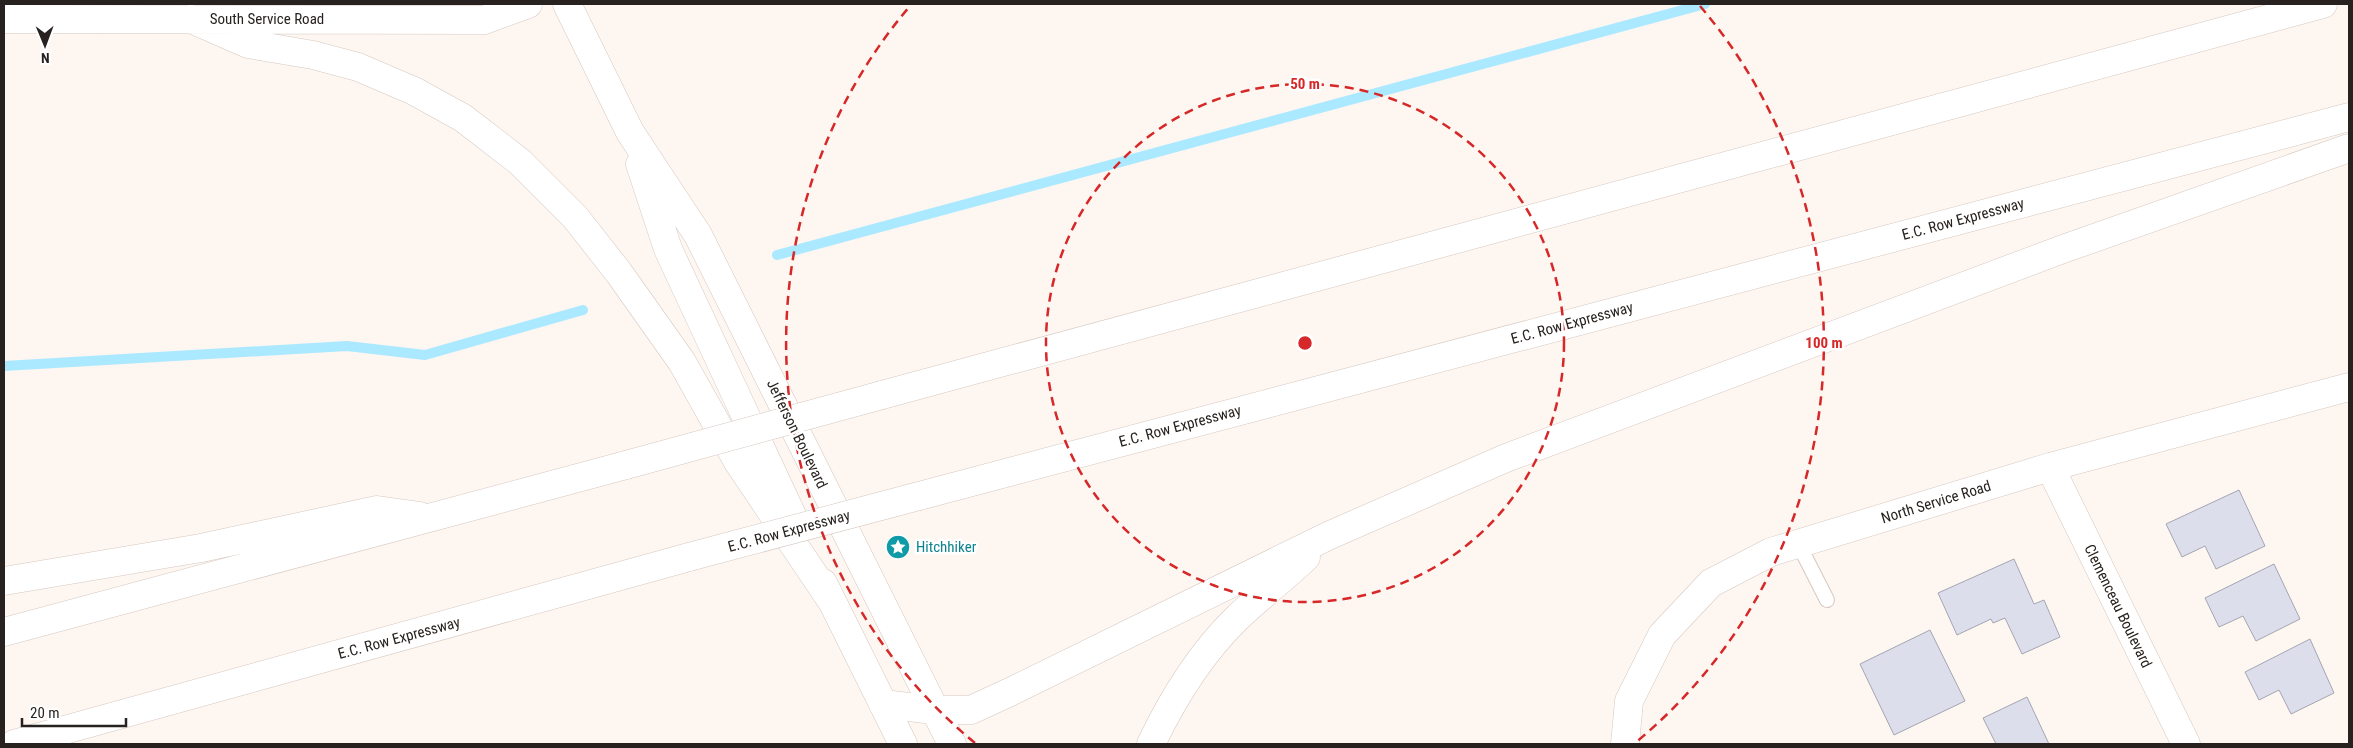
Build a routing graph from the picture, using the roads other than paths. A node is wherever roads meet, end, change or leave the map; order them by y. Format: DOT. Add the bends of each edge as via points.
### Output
graph roads {
  1 [pos="528,4"];
  2 [pos="567,4"];
  3 [pos="2323,4"];
  4 [pos="4,19"];
  5 [pos="192,19"];
  6 [pos="2349,116"];
  7 [pos="630,132"];
  8 [pos="2349,148"];
  9 [pos="2349,387"];
  10 [pos="2050,467"];
  11 [pos="431,518"];
  12 [pos="1328,536"];
  13 [pos="1798,543"];
  14 [pos="4,581"];
  15 [pos="831,600"];
  16 [pos="1827,600"];
  17 [pos="4,632"];
  18 [pos="883,704"];
  19 [pos="934,710"];
  20 [pos="14,744"];
  21 [pos="903,744"];
  22 [pos="952,744"];
  23 [pos="1151,744"];
  24 [pos="1625,744"];
  25 [pos="2186,744"];
  1 -- 5 [label="main road, South Service Road" via="484,20"];
  2 -- 7 [label="main road, Jefferson Boulevard"];
  3 -- 11 [label="main road, bridge"];
  4 -- 5 [label="main road, South Service Road"];
  5 -- 15 [label="main road" via="248,44 358,66 463,118 520,162 575,217 682,362 738,462"];
  6 -- 20 [label="main road, E.C. Row Expressway, bridge" via="688,557"];
  7 -- 15 [label="main road, Jefferson Boulevard" via="668,249"];
  7 -- 19 [label="main road, Jefferson Boulevard" via="698,235"];
  8 -- 12 [label="main road" via="2063,249 1506,458"];
  9 -- 10 [label="main road, North Service Road"];
  10 -- 13 [label="main road, North Service Road"];
  10 -- 25 [label="main road, Clemenceau Boulevard"];
  11 -- 14 [label="main road" via="377,510 201,548"];
  11 -- 17 [label="main road"];
  12 -- 19 [label="main road" via="971,710"];
  12 -- 23 [label="main road" via="1236,619 1203,656 1171,703"];
  13 -- 16 [label="lane"];
  13 -- 24 [label="main road, North Service Road" via="1771,552 1711,583 1662,635 1629,701"];
  15 -- 18 [label="main road, Jefferson Boulevard"];
  18 -- 19 [label="main road"];
  18 -- 21 [label="main road, Jefferson Boulevard"];
  19 -- 22 [label="main road, Jefferson Boulevard"];
}
